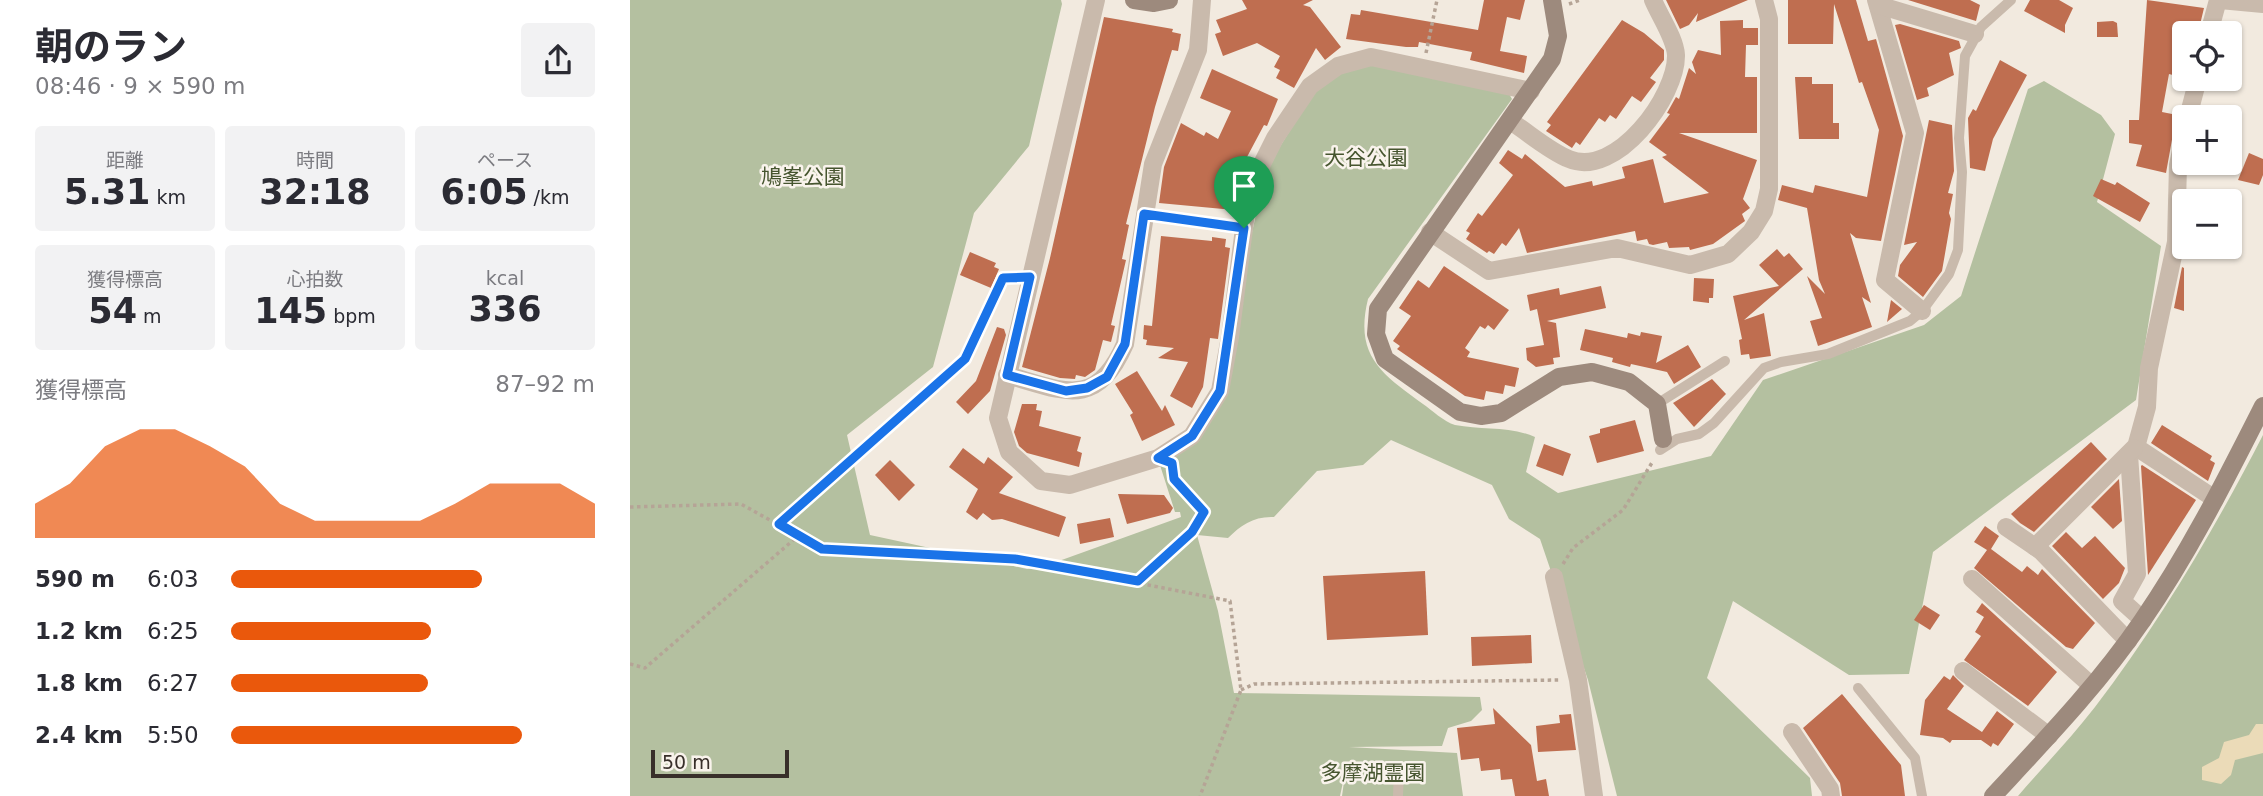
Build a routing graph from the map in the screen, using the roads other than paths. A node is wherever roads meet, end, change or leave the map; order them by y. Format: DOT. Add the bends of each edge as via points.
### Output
graph roads {
  1 [pos="1096,0"];
  2 [pos="1134,0"];
  3 [pos="1169,0"];
  4 [pos="1202,0"];
  5 [pos="1653,0"];
  6 [pos="1764,0"];
  7 [pos="2011,0"];
  8 [pos="2219,0"];
  9 [pos="1877,2"];
  10 [pos="1559,3"];
  11 [pos="2263,4"];
  12 [pos="2213,21"];
  13 [pos="1975,34"];
  14 [pos="1531,91"];
  15 [pos="1510,121"];
  16 [pos="2178,175"];
  17 [pos="1430,232"];
  18 [pos="1922,311"];
  19 [pos="1725,361"];
  20 [pos="1007,375"];
  21 [pos="1657,404"];
  22 [pos="2263,406"];
  23 [pos="1662,444"];
  24 [pos="2133,450"];
  25 [pos="2215,499"];
  26 [pos="2006,527"];
  27 [pos="2035,547"];
  28 [pos="1554,577"];
  29 [pos="1972,579"];
  30 [pos="2143,620"];
  31 [pos="2128,641"];
  32 [pos="1963,671"];
  33 [pos="2092,687"];
  34 [pos="1858,688"];
  35 [pos="1793,732"];
  36 [pos="2049,736"];
  37 [pos="1399,770"];
  38 [pos="1398,796"];
  39 [pos="1594,796"];
  40 [pos="1831,796"];
  41 [pos="1922,796"];
  42 [pos="1993,796"];
  1 -- 20 [label="street"];
  2 -- 3 [label="street"];
  4 -- 20 [label="street" via="1198,50 1153,164 1125,344 1107,377 1087,388 1066,391"];
  5 -- 15 [label="street" via="1676,53 1670,87 1626,147 1599,162 1570,160"];
  6 -- 17 [label="street" via="1769,19 1769,189 1764,211 1751,232 1728,254 1690,265 1617,248 1489,271"];
  7 -- 13 [label="lane"];
  8 -- 11 [label="street"];
  8 -- 12 [label="street"];
  9 -- 13 [label="street"];
  9 -- 18 [label="street" via="1915,133 1885,280"];
  10 -- 14 [label="street" via="1552,59"];
  13 -- 18 [label="lane" via="1965,57 1958,250 1949,275"];
  14 -- 15 [label="street"];
  14 -- 20 [label="street" via="1371,57 1338,66 1310,86 1275,138 1249,190 1220,391 1192,436 1158,458 1070,485 1041,481 1009,452 998,418"];
  15 -- 17 [label="street"];
  16 -- 24 [label="street" via="2176,242 2149,368 2147,407"];
  17 -- 21 [label="street" via="1378,309 1376,334 1385,359 1460,412 1481,416 1501,412 1559,377 1592,372 1629,382"];
  18 -- 23 [label="lane" via="1910,321 1828,354 1764,368 1714,423 1699,434"];
  19 -- 21 [label="lane"];
  21 -- 23 [label="street"];
  22 -- 25 [label="street"];
  24 -- 25 [label="street"];
  24 -- 27 [label="street"];
  24 -- 30 [label="street" via="2137,574 2122,601"];
  25 -- 30 [label="street"];
  26 -- 27 [label="street"];
  27 -- 31 [label="street"];
  28 -- 39 [label="street" via="1578,680"];
  29 -- 33 [label="street"];
  30 -- 31 [label="street"];
  31 -- 33 [label="street"];
  32 -- 36 [label="street"];
  33 -- 36 [label="street"];
  34 -- 41 [label="lane" via="1915,758"];
  35 -- 40 [label="street"];
  36 -- 42 [label="street"];
  37 -- 38 [label="lane"];
}
